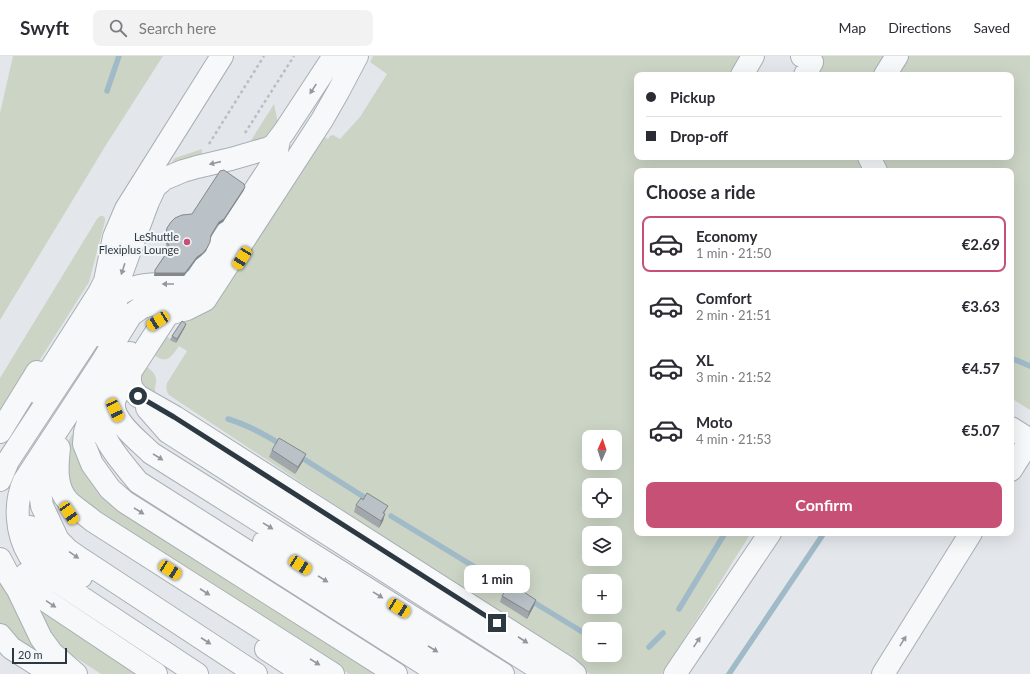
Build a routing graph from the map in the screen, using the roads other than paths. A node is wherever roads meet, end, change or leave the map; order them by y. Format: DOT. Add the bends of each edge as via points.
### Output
graph roads {
  1 [pos="212,56"];
  2 [pos="222,56"];
  3 [pos="235,56"];
  4 [pos="334,56"];
  5 [pos="347,56"];
  6 [pos="357,56"];
  7 [pos="753,56"];
  8 [pos="802,56"];
  9 [pos="896,56"];
  10 [pos="744,72"];
  11 [pos="806,72"];
  12 [pos="887,72"];
  13 [pos="279,140"];
  14 [pos="152,194"];
  15 [pos="116,297"];
  16 [pos="168,314"];
  17 [pos="131,371"];
  18 [pos="138,396"];
  19 [pos="110,402"];
  20 [pos="1014,430"];
  21 [pos="0,432"];
  22 [pos="1030,440"];
  23 [pos="112,448"];
  24 [pos="0,452"];
  25 [pos="92,464"];
  26 [pos="1014,465"];
  27 [pos="0,480"];
  28 [pos="51,482"];
  29 [pos="42,506"];
  30 [pos="768,536"];
  31 [pos="969,536"];
  32 [pos="0,559"];
  33 [pos="26,574"];
  34 [pos="0,635"];
  35 [pos="0,655"];
  36 [pos="32,674"];
  37 [pos="52,674"];
  38 [pos="76,674"];
  39 [pos="156,674"];
  40 [pos="184,674"];
  41 [pos="198,674"];
  42 [pos="229,674"];
  43 [pos="256,674"];
  44 [pos="282,674"];
  45 [pos="304,674"];
  46 [pos="333,674"];
  47 [pos="396,674"];
  48 [pos="421,674"];
  49 [pos="440,674"];
  50 [pos="472,674"];
  51 [pos="503,674"];
  52 [pos="532,674"];
  53 [pos="547,674"];
  54 [pos="575,674"];
  55 [pos="675,674"];
  56 [pos="883,674"];
  1 -- 21 [label="lane" via="116,208 105,236 92,286"];
  2 -- 24 [label="lane" via="126,209 114,237 102,287"];
  3 -- 14 [label="lane" via="158,176"];
  4 -- 13 [label="lane, one-way"];
  5 -- 41 [label="lane" via="315,116 205,284 188,295 142,307 131,315 20,489 20,534 29,555 43,572"];
  6 -- 16 [label="lane" via="322,120 205,300 188,309"];
  7 -- 10 [label="lane"];
  8 -- 11 [label="lane" via="812,62"];
  9 -- 12 [label="lane"];
  13 -- 14 [label="lane, one-way" via="269,148 183,171 164,179"];
  13 -- 15 [label="lane, one-way" via="274,161 194,281 145,284 123,291"];
  14 -- 15 [label="lane, one-way" via="129,253"];
  15 -- 27 [label="lane" via="8,461"];
  15 -- 33 [label="lane" via="113,319 10,480 4,505 5,522 10,545"];
  16 -- 17 [label="lane"];
  16 -- 19 [label="lane" via="148,327"];
  16 -- 28 [label="lane" via="154,314 144,317 138,323 59,447"];
  17 -- 18 [label="lane" via="130,382"];
  17 -- 19 [label="lane" via="117,393 114,403"];
  18 -- 53 [label="lane" via="168,432"];
  18 -- 54 [label="lane, one-way"];
  19 -- 23 [label="lane" via="101,404 101,424"];
  19 -- 25 [label="lane" via="89,418 84,444"];
  19 -- 51 [label="lane, one-way" via="121,424 151,453"];
  19 -- 52 [label="lane"];
  20 -- 22 [label="lane"];
  22 -- 26 [label="lane"];
  23 -- 49 [label="lane" via="138,482"];
  23 -- 50 [label="lane, one-way" via="145,466"];
  25 -- 47 [label="lane, one-way" via="110,490 125,502"];
  25 -- 48 [label="lane"];
  28 -- 29 [label="lane" via="40,492"];
  28 -- 42 [label="lane" via="31,496 27,513 31,530 48,555"];
  28 -- 45 [label="lane" via="76,523"];
  28 -- 46 [label="lane, one-way" via="93,521"];
  29 -- 43 [label="lane, one-way" via="58,540 68,550"];
  29 -- 44 [label="lane" via="51,520 62,530"];
  55 -- 30 [label="lane, one-way"];
  56 -- 31 [label="lane, one-way"];
  32 -- 38 [label="lane" via="41,638 52,653"];
  33 -- 39 [label="lane, one-way" via="44,600"];
  33 -- 40 [label="lane" via="53,588"];
  34 -- 37 [label="lane" via="11,648"];
  35 -- 36 [label="lane"];
}
